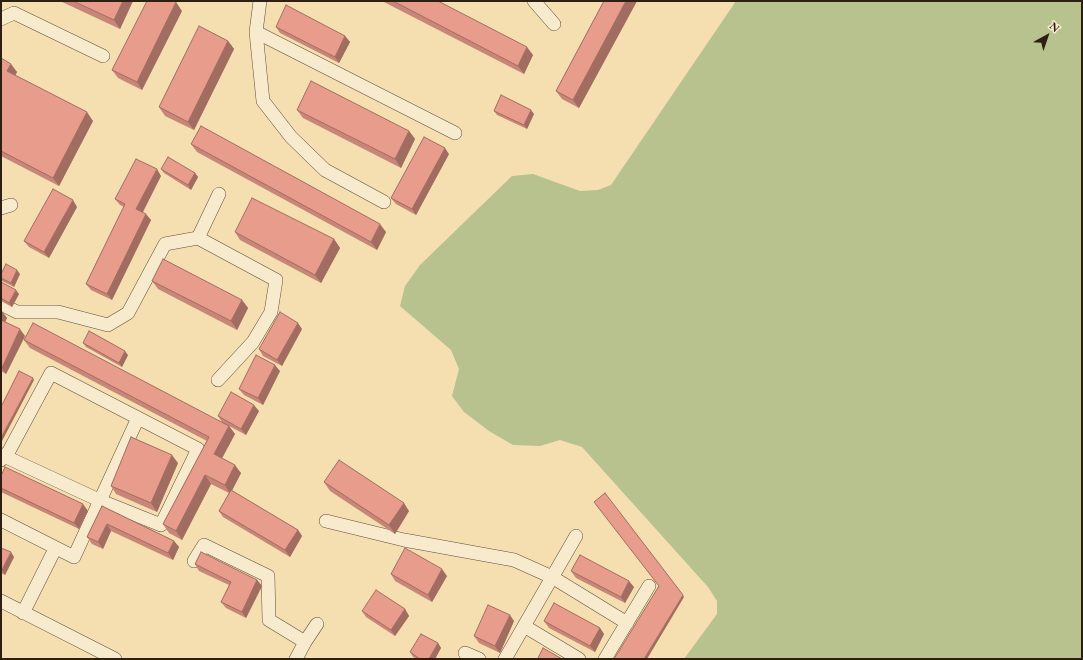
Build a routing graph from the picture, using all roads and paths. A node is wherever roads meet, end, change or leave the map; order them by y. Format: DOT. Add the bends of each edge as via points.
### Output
graph roads {
  1 [pos="260,1"];
  2 [pos="534,1"];
  3 [pos="1,18"];
  4 [pos="554,24"];
  5 [pos="256,32"];
  6 [pos="103,56"];
  7 [pos="455,133"];
  8 [pos="219,194"];
  9 [pos="384,202"];
  10 [pos="198,238"];
  11 [pos="1,304"];
  12 [pos="218,380"];
  13 [pos="138,418"];
  14 [pos="3,458"];
  15 [pos="101,501"];
  16 [pos="1,520"];
  17 [pos="326,521"];
  18 [pos="576,536"];
  19 [pos="55,549"];
  20 [pos="194,561"];
  21 [pos="552,577"];
  22 [pos="649,586"];
  23 [pos="1,601"];
  24 [pos="23,613"];
  25 [pos="627,623"];
  26 [pos="317,624"];
  27 [pos="524,626"];
  28 [pos="306,642"];
  29 [pos="465,652"];
  30 [pos="510,657"];
  31 [pos="113,659"];
  32 [pos="296,659"];
  33 [pos="479,659"];
  34 [pos="579,659"];
  35 [pos="605,659"];
  1 -- 5 [label="street"];
  2 -- 4 [label="street"];
  3 -- 6 [label="street" via="14,13"];
  5 -- 7 [label="street"];
  5 -- 9 [label="street" via="263,101 291,137 325,170"];
  8 -- 10 [label="street"];
  10 -- 11 [label="street" via="165,244 128,313 108,324 58,312 17,312"];
  10 -- 12 [label="street" via="276,280 271,312 253,342"];
  13 -- 14 [label="street" via="51,373"];
  13 -- 15 [label="street"];
  13 -- 15 [label="street" via="198,449 161,525"];
  14 -- 15 [label="street"];
  15 -- 19 [label="street" via="74,557"];
  16 -- 19 [label="street"];
  17 -- 21 [label="street" via="404,540 514,560"];
  18 -- 21 [label="street"];
  19 -- 24 [label="street"];
  20 -- 28 [label="street" via="204,545 268,576 269,620"];
  21 -- 25 [label="street"];
  21 -- 27 [label="street"];
  22 -- 25 [label="street"];
  23 -- 24 [label="street"];
  24 -- 31 [label="street"];
  25 -- 35 [label="street"];
  26 -- 28 [label="street"];
  27 -- 30 [label="street"];
  27 -- 34 [label="street"];
  28 -- 32 [label="street"];
  29 -- 33 [label="street"];
}
